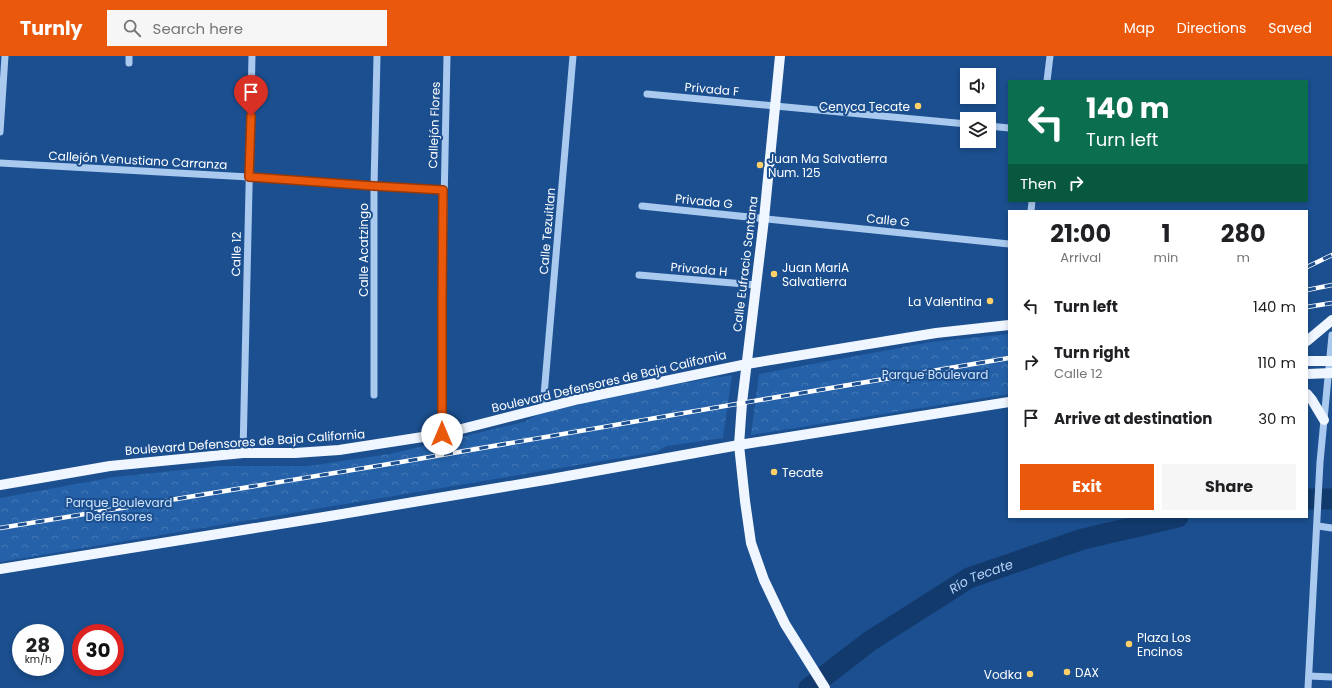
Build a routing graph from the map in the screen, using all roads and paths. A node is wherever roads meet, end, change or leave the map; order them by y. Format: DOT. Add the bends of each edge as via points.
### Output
graph roads {
  1 [pos="5,56"];
  2 [pos="252,56"];
  3 [pos="377,56"];
  4 [pos="447,56"];
  5 [pos="573,56"];
  6 [pos="780,56"];
  7 [pos="1050,56"];
  8 [pos="1047,80"];
  9 [pos="647,94"];
  10 [pos="775,106"];
  11 [pos="960,123"];
  12 [pos="996,127"];
  13 [pos="1008,128"];
  14 [pos="0,132"];
  15 [pos="0,163"];
  16 [pos="249,177"];
  17 [pos="374,186"];
  18 [pos="443,190"];
  19 [pos="642,206"];
  20 [pos="764,219"];
  21 [pos="1008,244"];
  22 [pos="639,274"];
  23 [pos="756,285"];
  24 [pos="1332,320"];
  25 [pos="1008,325"];
  26 [pos="1332,335"];
  27 [pos="1308,340"];
  28 [pos="1308,361"];
  29 [pos="1331,361"];
  30 [pos="746,364"];
  31 [pos="1330,373"];
  32 [pos="1308,374"];
  33 [pos="374,395"];
  34 [pos="1308,395"];
  35 [pos="1008,402"];
  36 [pos="543,407"];
  37 [pos="1324,420"];
  38 [pos="442,434"];
  39 [pos="739,445"];
  40 [pos="243,452"];
  41 [pos="0,485"];
  42 [pos="1318,526"];
  43 [pos="1332,528"];
  44 [pos="0,569"];
  45 [pos="1309,676"];
  46 [pos="1332,677"];
  47 [pos="825,688"];
  48 [pos="1308,688"];
  1 -- 14 [label="street"];
  2 -- 16 [label="street, Calle 12"];
  3 -- 17 [label="street, Calle Acatzingo"];
  4 -- 18 [label="street, Callejón Flores"];
  5 -- 36 [label="street, Calle Tezuitlan"];
  6 -- 10 [label="main road, Calle Eufracio Santana"];
  7 -- 8 [label="street"];
  9 -- 10 [label="street, Privada F"];
  10 -- 11 [label="street, Privada F"];
  10 -- 20 [label="main road, Calle Eufracio Santana"];
  12 -- 13 [label="street"];
  15 -- 16 [label="street, Callejón Venustiano Carranza"];
  16 -- 17 [label="street, Callejón Venustiano Carranza"];
  16 -- 40 [label="street, Calle 12"];
  17 -- 18 [label="street, Callejón Venustiano Carranza"];
  17 -- 33 [label="street, Calle Acatzingo"];
  18 -- 38 [label="street, Callejón Flores"];
  19 -- 20 [label="street, Privada G"];
  20 -- 21 [label="street, Calle G"];
  20 -- 23 [label="main road, Calle Eufracio Santana"];
  22 -- 23 [label="street, Privada H"];
  23 -- 30 [label="main road, Calle Eufracio Santana"];
  24 -- 27 [label="main road"];
  25 -- 30 [label="main road, Boulevard Defensores de Baja California" via="936,333"];
  26 -- 29 [label="street"];
  28 -- 29 [label="main road"];
  29 -- 31 [label="street"];
  30 -- 36 [label="main road, Boulevard Defensores de Baja California"];
  30 -- 39 [label="main road, Calle Eufracio Santana"];
  31 -- 32 [label="main road"];
  31 -- 37 [label="street"];
  34 -- 37 [label="main road"];
  35 -- 39 [label="main road"];
  36 -- 38 [label="main road, Boulevard Defensores de Baja California"];
  37 -- 42 [label="street"];
  38 -- 40 [label="main road, Boulevard Defensores de Baja California" via="339,450 295,453"];
  39 -- 44 [label="main road" via="379,508"];
  39 -- 47 [label="main road, Calle Eufracio Santana" via="751,543 764,580 785,624"];
  40 -- 41 [label="main road, Boulevard Defensores de Baja California" via="110,466"];
  42 -- 43 [label="street"];
  42 -- 45 [label="street"];
  45 -- 46 [label="street"];
  45 -- 48 [label="street"];
}
